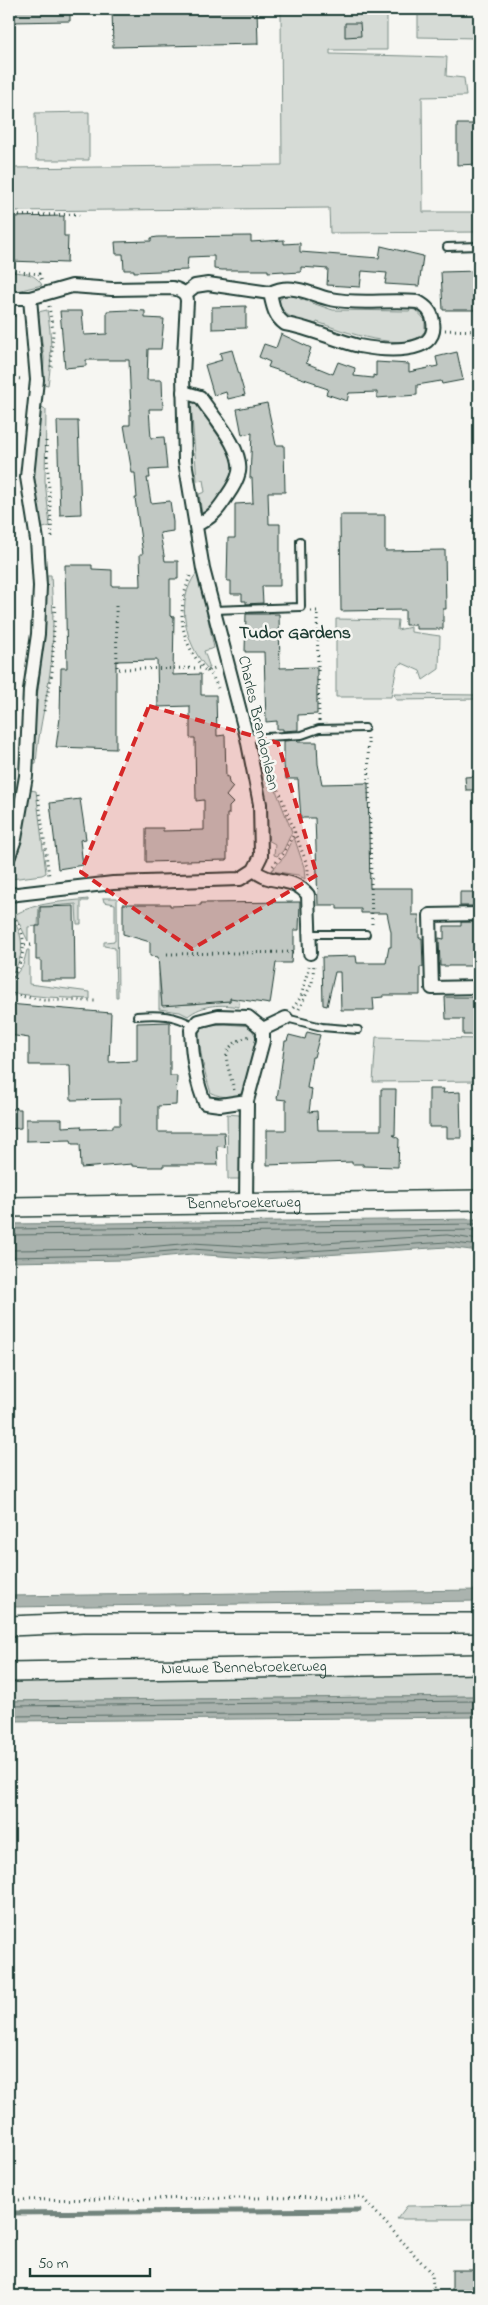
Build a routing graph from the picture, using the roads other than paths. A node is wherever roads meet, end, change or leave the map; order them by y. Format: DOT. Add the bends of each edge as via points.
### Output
graph roads {
  1 [pos="479,246"];
  2 [pos="447,247"];
  3 [pos="270,293"];
  4 [pos="185,294"];
  5 [pos="9,298"];
  6 [pos="30,298"];
  7 [pos="183,392"];
  8 [pos="196,525"];
  9 [pos="300,541"];
  10 [pos="212,610"];
  11 [pos="366,728"];
  12 [pos="247,738"];
  13 [pos="9,856"];
  14 [pos="258,874"];
  15 [pos="9,895"];
  16 [pos="479,914"];
  17 [pos="309,934"];
  18 [pos="366,934"];
  19 [pos="310,953"];
  20 [pos="479,987"];
  21 [pos="138,1016"];
  22 [pos="286,1018"];
  23 [pos="194,1026"];
  24 [pos="263,1029"];
  25 [pos="358,1030"];
  26 [pos="241,1102"];
  27 [pos="479,1200"];
  28 [pos="246,1203"];
  29 [pos="9,1207"];
  30 [pos="479,1623"];
  31 [pos="9,1626"];
  32 [pos="479,1664"];
  33 [pos="9,1672"];
  1 -- 2 [label="lane"];
  3 -- 3 [label="street" via="273,310 285,324 360,346 414,347 426,344 434,331 431,314 418,302 346,301 285,287"];
  3 -- 4 [label="street" via="208,284 195,286"];
  4 -- 6 [label="street" via="173,288 72,286"];
  4 -- 7 [label="street, Charles Brandonlaan" via="188,301"];
  5 -- 6 [label="street"];
  6 -- 13 [label="street" via="36,380 27,477 40,586 26,776"];
  7 -- 8 [label="street, Charles Brandonlaan" via="185,461"];
  7 -- 8 [label="street" via="200,397 238,458 235,484 210,518"];
  8 -- 10 [label="street, Charles Brandonlaan"];
  9 -- 10 [label="lane" via="301,607"];
  10 -- 12 [label="street, Charles Brandonlaan"];
  11 -- 12 [label="lane" via="319,729 302,735"];
  12 -- 14 [label="street, Charles Brandonlaan" via="260,804 262,848"];
  14 -- 15 [label="street" via="231,880 113,883"];
  14 -- 17 [label="street" via="303,888 308,895"];
  16 -- 20 [label="street" via="430,915 432,988"];
  17 -- 18 [label="lane"];
  17 -- 19 [label="street"];
  21 -- 23 [label="lane" via="168,1016"];
  22 -- 24 [label="street"];
  22 -- 25 [label="lane" via="322,1027"];
  23 -- 24 [label="street" via="198,1021 218,1016 248,1018"];
  23 -- 26 [label="street" via="191,1030 195,1068 205,1103"];
  24 -- 26 [label="street" via="263,1041"];
  26 -- 28 [label="street"];
  27 -- 28 [label="main road, Bennebroekerweg"];
  28 -- 29 [label="main road, Bennebroekerweg"];
  30 -- 31 [label="main road" via="82,1623"];
  32 -- 33 [label="main road, Nieuwe Bennebroekerweg"];
}
